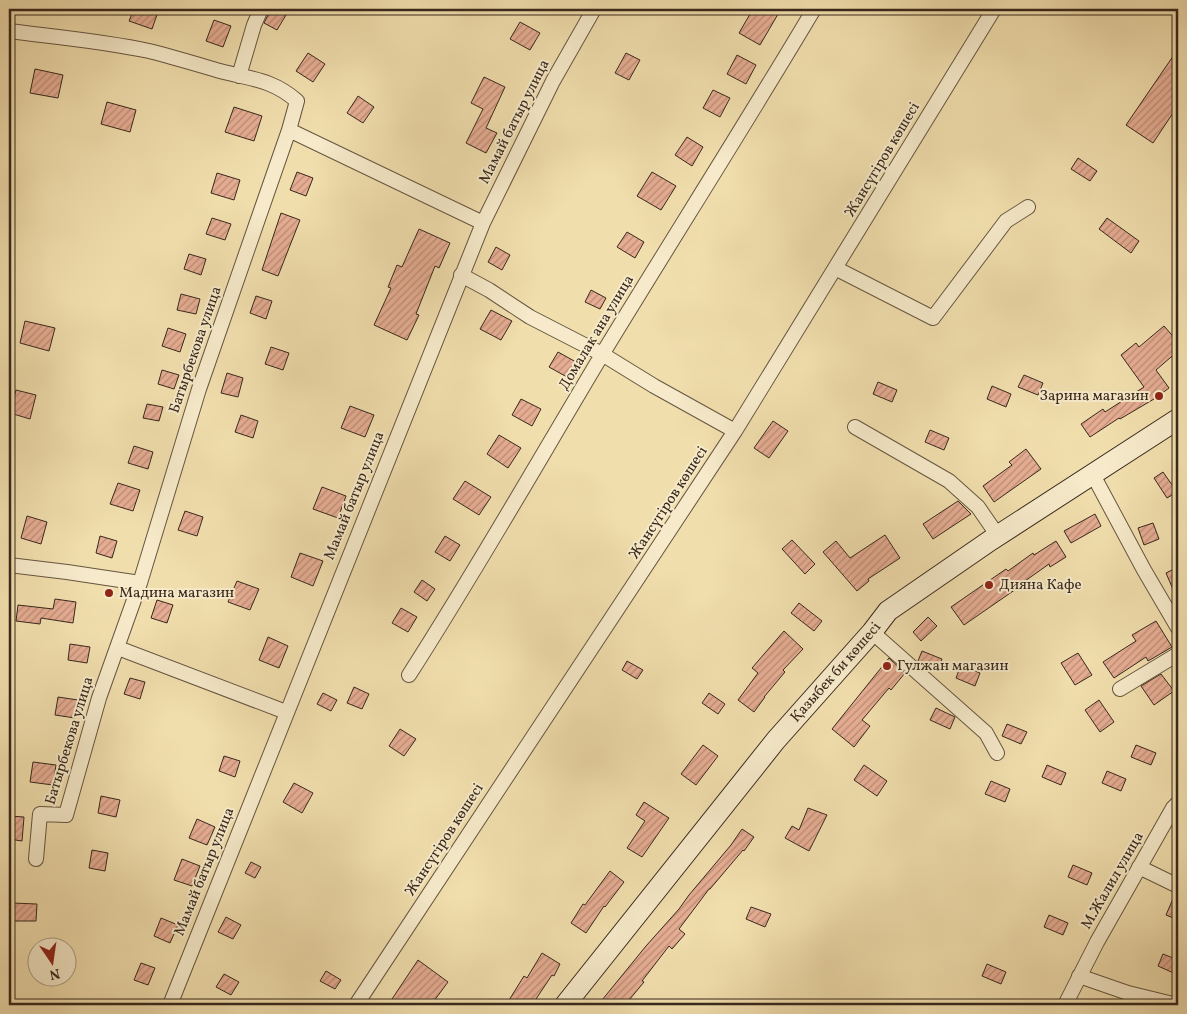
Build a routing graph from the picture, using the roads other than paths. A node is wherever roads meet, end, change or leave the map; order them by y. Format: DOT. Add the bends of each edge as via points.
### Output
graph roads {
  1 [pos="261,9"];
  2 [pos="594,9"];
  3 [pos="814,9"];
  4 [pos="994,9"];
  5 [pos="9,31"];
  6 [pos="239,76"];
  7 [pos="289,130"];
  8 [pos="1028,207"];
  9 [pos="483,223"];
  10 [pos="835,268"];
  11 [pos="461,275"];
  12 [pos="602,354"];
  13 [pos="1178,419"];
  14 [pos="855,427"];
  15 [pos="735,431"];
  16 [pos="1092,474"];
  17 [pos="998,536"];
  18 [pos="9,565"];
  19 [pos="140,583"];
  20 [pos="1178,628"];
  21 [pos="872,632"];
  22 [pos="118,648"];
  23 [pos="1178,654"];
  24 [pos="409,675"];
  25 [pos="1120,689"];
  26 [pos="286,712"];
  27 [pos="997,753"];
  28 [pos="1178,803"];
  29 [pos="36,859"];
  30 [pos="1139,867"];
  31 [pos="1178,886"];
  32 [pos="1079,976"];
  33 [pos="170,1005"];
  34 [pos="356,1005"];
  35 [pos="565,1005"];
  36 [pos="1064,1005"];
  37 [pos="1177,1005"];
  1 -- 6 [label="street"];
  2 -- 9 [label="street, Мамай батыр улица" via="553,81"];
  3 -- 12 [label="street, Домалак ана улица"];
  4 -- 10 [label="street, Жансүгіров көшесі"];
  5 -- 6 [label="street, Батырбекова улица" via="150,52"];
  6 -- 7 [label="street, Батырбекова улица" via="265,81 297,101"];
  7 -- 9 [label="street"];
  7 -- 19 [label="street, Батырбекова улица" via="199,389"];
  8 -- 10 [label="street" via="1006,221 933,318"];
  9 -- 11 [label="street, Мамай батыр улица"];
  10 -- 15 [label="street, Жансүгіров көшесі"];
  11 -- 12 [label="street" via="530,317"];
  11 -- 26 [label="street, Мамай батыр улица"];
  12 -- 15 [label="street"];
  12 -- 24 [label="street, Домалак ана улица" via="460,597"];
  13 -- 16 [label="main road, Қазыбек би көшесі"];
  14 -- 17 [label="street" via="949,481 978,507"];
  15 -- 34 [label="street, Жансүгіров көшесі"];
  16 -- 17 [label="main road, Қазыбек би көшесі"];
  16 -- 20 [label="street"];
  17 -- 21 [label="main road, Қазыбек би көшесі" via="888,611"];
  18 -- 19 [label="street"];
  19 -- 22 [label="street, Батырбекова улица"];
  21 -- 27 [label="street" via="986,733"];
  21 -- 35 [label="main road, Қазыбек би көшесі" via="776,740"];
  22 -- 26 [label="street"];
  22 -- 29 [label="street, Батырбекова улица" via="99,698 66,815 40,814"];
  23 -- 25 [label="street"];
  26 -- 33 [label="street, Мамай батыр улица"];
  28 -- 30 [label="street, М.Жалил улица"];
  30 -- 31 [label="street"];
  30 -- 32 [label="street, М.Жалил улица"];
  32 -- 36 [label="street, М.Жалил улица"];
  32 -- 37 [label="street"];
}
